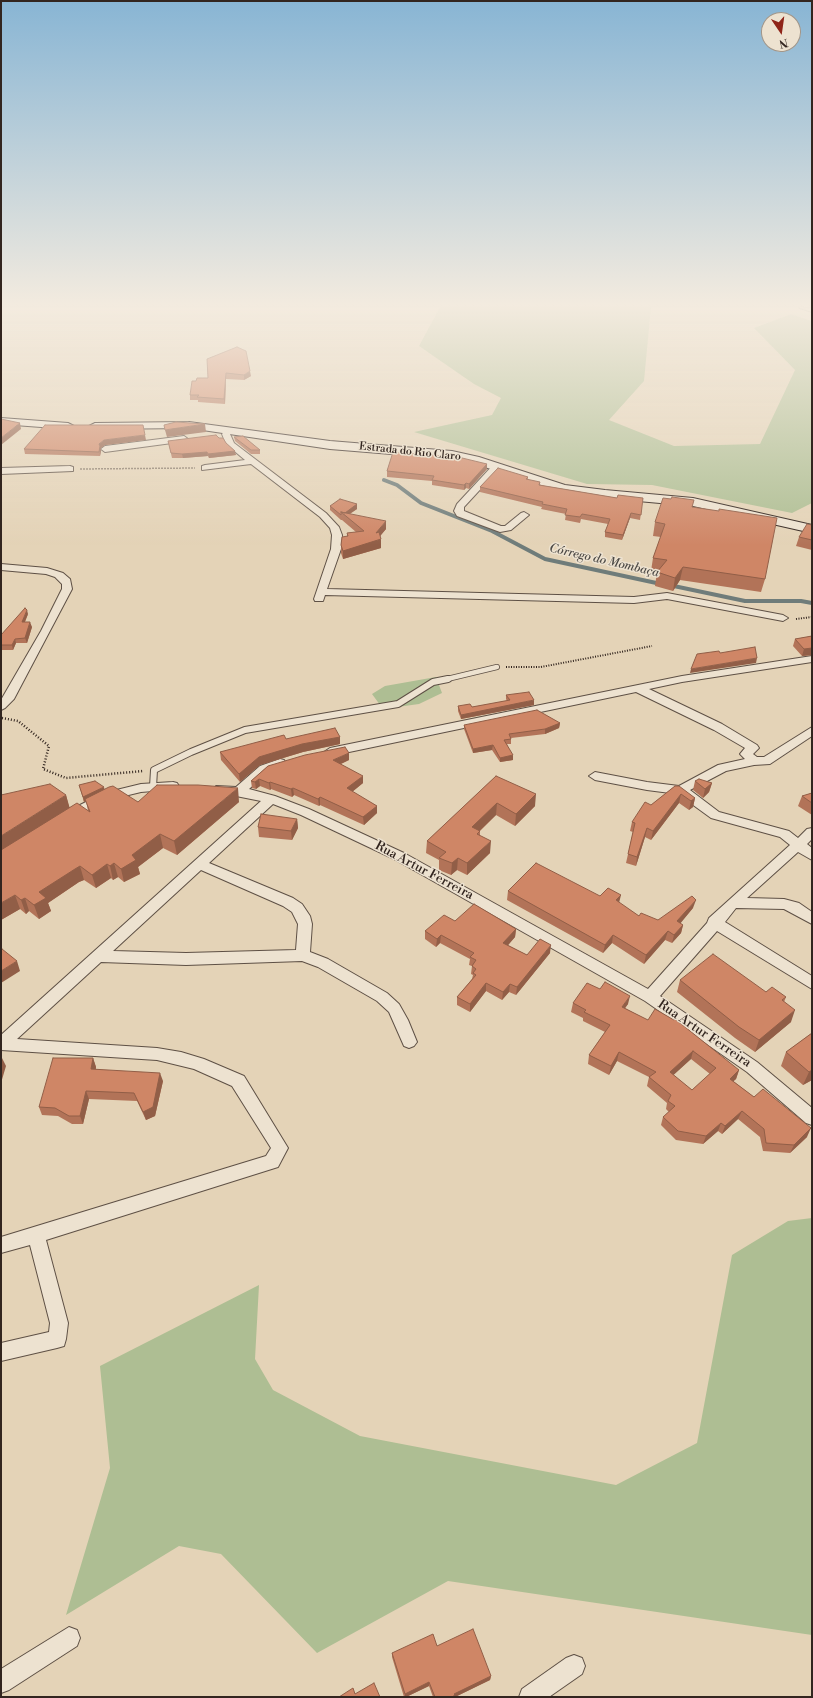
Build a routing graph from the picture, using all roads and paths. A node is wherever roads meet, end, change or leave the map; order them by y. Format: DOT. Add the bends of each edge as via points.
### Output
graph roads {
  1 [pos="1,421"];
  2 [pos="228,432"];
  3 [pos="105,449"];
  4 [pos="253,461"];
  5 [pos="497,466"];
  6 [pos="205,468"];
  7 [pos="70,469"];
  8 [pos="1,472"];
  9 [pos="524,515"];
  10 [pos="812,529"];
  11 [pos="1,567"];
  12 [pos="812,617"];
  13 [pos="783,618"];
  14 [pos="652,646"];
  15 [pos="812,659"];
  16 [pos="497,667"];
  17 [pos="636,688"];
  18 [pos="1,706"];
  19 [pos="1,716"];
  20 [pos="812,731"];
  21 [pos="316,755"];
  22 [pos="288,761"];
  23 [pos="754,761"];
  24 [pos="154,770"];
  25 [pos="596,776"];
  26 [pos="185,786"];
  27 [pos="153,787"];
  28 [pos="208,788"];
  29 [pos="681,790"];
  30 [pos="239,791"];
  31 [pos="271,799"];
  32 [pos="57,824"];
  33 [pos="812,832"];
  34 [pos="797,845"];
  35 [pos="812,855"];
  36 [pos="199,864"];
  37 [pos="732,903"];
  38 [pos="812,919"];
  39 [pos="714,922"];
  40 [pos="303,955"];
  41 [pos="96,956"];
  42 [pos="812,983"];
  43 [pos="650,997"];
  44 [pos="409,1042"];
  45 [pos="1,1044"];
  46 [pos="812,1118"];
  47 [pos="36,1235"];
  48 [pos="1,1244"];
  49 [pos="1,1352"];
  50 [pos="69,1638"];
  51 [pos="574,1666"];
  52 [pos="1,1682"];
  53 [pos="530,1697"];
  1 -- 2 [label="main road, Estrada do Rio Claro" via="74,426 176,425"];
  2 -- 3 [label="street"];
  2 -- 4 [label="street" via="230,444"];
  2 -- 5 [label="main road, Estrada do Rio Claro" via="452,455"];
  4 -- 6 [label="street"];
  4 -- 13 [label="street" via="323,515 334,527 337,535 336,549 321,596 634,600 666,596"];
  5 -- 9 [label="street" via="460,506 460,514 500,529 508,528"];
  5 -- 10 [label="main road, Estrada do Rio Claro" via="582,492 693,502"];
  6 -- 7 [label="path"];
  7 -- 8 [label="street"];
  11 -- 18 [label="street" via="47,571 59,575 67,584 67,589 46,631 8,699"];
  12 -- 13 [label="path"];
  14 -- 16 [label="path" via="541,667"];
  15 -- 17 [label="street"];
  16 -- 24 [label="lane" via="433,682 398,704 245,730"];
  17 -- 21 [label="street"];
  17 -- 23 [label="street" via="718,727 753,748 746,754"];
  19 -- 24 [label="path" via="3,719 18,721 49,746 43,769 66,778"];
  20 -- 23 [label="street" via="766,761"];
  22 -- 30 [label="street" via="264,769"];
  23 -- 29 [label="street" via="722,768"];
  24 -- 27 [label="lane"];
  25 -- 29 [label="street"];
  26 -- 27 [label="street"];
  27 -- 32 [label="street" via="108,796"];
  28 -- 30 [label="street, Rua Artur Ferreira"];
  29 -- 34 [label="street" via="715,815 784,834"];
  30 -- 31 [label="street, Rua Artur Ferreira"];
  31 -- 36 [label="street"];
  31 -- 43 [label="street, Rua Artur Ferreira" via="400,856"];
  33 -- 34 [label="street"];
  34 -- 35 [label="street"];
  34 -- 37 [label="street"];
  36 -- 40 [label="street" via="297,908 305,924"];
  36 -- 41 [label="street"];
  37 -- 38 [label="street" via="784,904 794,907"];
  37 -- 39 [label="street"];
  39 -- 42 [label="street"];
  39 -- 43 [label="street"];
  40 -- 41 [label="street" via="186,960"];
  40 -- 44 [label="street" via="323,963 382,997 394,1008"];
  41 -- 45 [label="street"];
  43 -- 46 [label="street, Rua Artur Ferreira" via="752,1067"];
  45 -- 47 [label="street" via="158,1054 199,1064 238,1081 280,1148 272,1162"];
  47 -- 48 [label="street"];
  47 -- 49 [label="street" via="59,1323 57,1339"];
  50 -- 52 [label="street"];
  51 -- 53 [label="street"];
}
